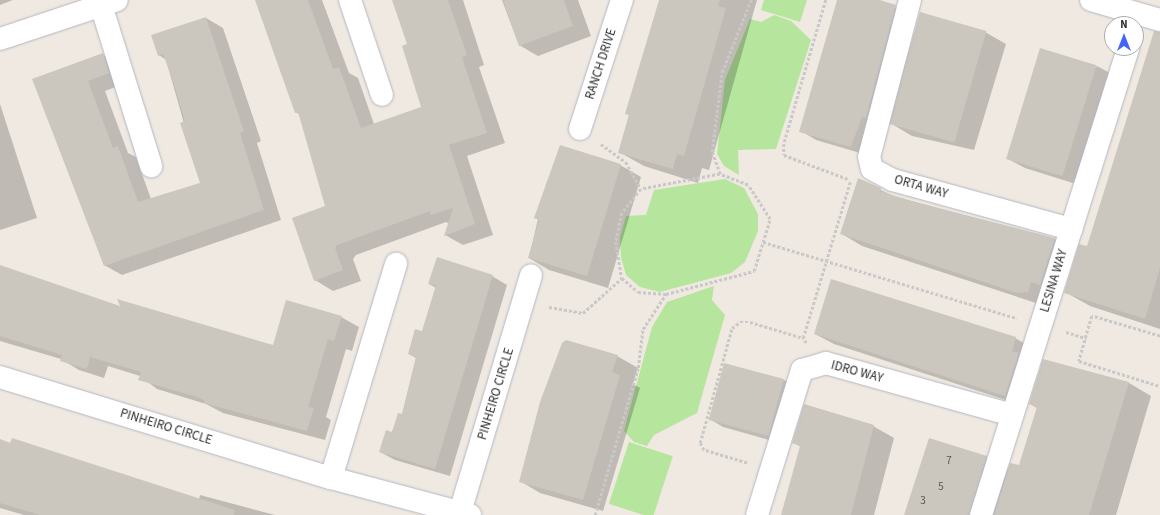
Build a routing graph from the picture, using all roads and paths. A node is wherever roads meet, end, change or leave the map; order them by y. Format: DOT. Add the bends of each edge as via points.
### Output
graph roads {
  1 [pos="350,0"];
  2 [pos="622,0"];
  3 [pos="751,0"];
  4 [pos="826,0"];
  5 [pos="910,0"];
  6 [pos="1091,0"];
  7 [pos="109,3"];
  8 [pos="1130,16"];
  9 [pos="1144,19"];
  10 [pos="1160,20"];
  11 [pos="0,39"];
  12 [pos="1125,56"];
  13 [pos="382,95"];
  14 [pos="580,129"];
  15 [pos="151,166"];
  16 [pos="872,169"];
  17 [pos="720,174"];
  18 [pos="850,179"];
  19 [pos="641,189"];
  20 [pos="1071,229"];
  21 [pos="763,242"];
  22 [pos="825,261"];
  23 [pos="396,264"];
  24 [pos="531,275"];
  25 [pos="622,278"];
  26 [pos="666,294"];
  27 [pos="524,302"];
  28 [pos="1041,325"];
  29 [pos="1160,336"];
  30 [pos="803,338"];
  31 [pos="1086,338"];
  32 [pos="826,364"];
  33 [pos="0,377"];
  34 [pos="1160,386"];
  35 [pos="1012,415"];
  36 [pos="771,472"];
  37 [pos="331,478"];
  38 [pos="465,514"];
  39 [pos="594,515"];
  40 [pos="757,515"];
  41 [pos="981,515"];
  1 -- 13 [label="street"];
  2 -- 14 [label="street, RANCH DRIVE"];
  3 -- 17 [label="path" via="722,72 712,152"];
  4 -- 18 [label="path" via="784,144 784,155"];
  5 -- 16 [label="street" via="869,157"];
  6 -- 8 [label="street"];
  7 -- 11 [label="street"];
  7 -- 15 [label="street"];
  9 -- 10 [label="street"];
  12 -- 20 [label="street, LESINA WAY"];
  14 -- 19 [label="path" via="626,162"];
  16 -- 18 [label="path"];
  16 -- 20 [label="street, ORTA WAY" via="893,180"];
  17 -- 19 [label="path"];
  17 -- 21 [label="path" via="748,185 770,219"];
  18 -- 22 [label="path"];
  19 -- 25 [label="path" via="622,212 616,242"];
  20 -- 28 [label="street, LESINA WAY"];
  21 -- 22 [label="path"];
  21 -- 26 [label="path" via="754,271"];
  22 -- 28 [label="path"];
  22 -- 30 [label="path"];
  23 -- 37 [label="street"];
  24 -- 27 [label="street, PINHEIRO CIRCLE"];
  25 -- 26 [label="path" via="638,292"];
  25 -- 27 [label="path" via="583,313"];
  26 -- 39 [label="path" via="644,329 638,368"];
  27 -- 38 [label="street, PINHEIRO CIRCLE"];
  28 -- 31 [label="path"];
  28 -- 35 [label="street, LESINA WAY"];
  29 -- 31 [label="path" via="1092,316"];
  30 -- 32 [label="path"];
  30 -- 36 [label="path" via="750,322 740,322 732,328 700,434 704,450"];
  31 -- 34 [label="path" via="1080,361"];
  32 -- 35 [label="street, IDRO WAY"];
  32 -- 36 [label="street, IDRO WAY" via="802,370"];
  33 -- 37 [label="street, PINHEIRO CIRCLE"];
  35 -- 41 [label="street, LESINA WAY"];
  36 -- 40 [label="street, IDRO WAY"];
  37 -- 38 [label="street, PINHEIRO CIRCLE"];
}
